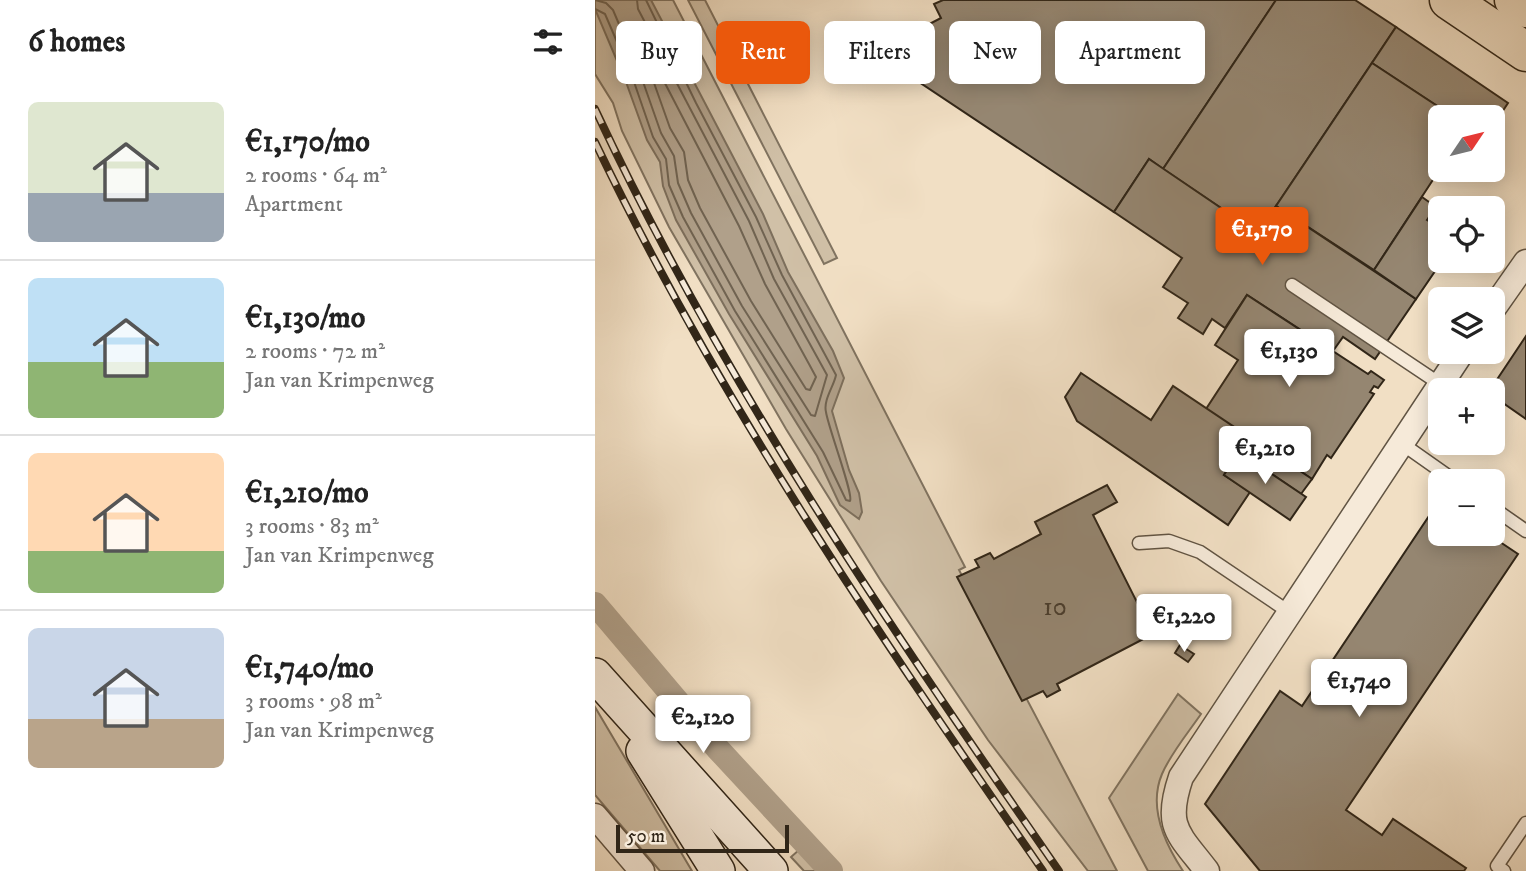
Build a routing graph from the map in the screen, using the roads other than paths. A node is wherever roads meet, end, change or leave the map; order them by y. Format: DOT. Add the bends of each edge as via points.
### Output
graph roads {
  1 [pos="1449,0"];
  2 [pos="1514,0"];
  3 [pos="1526,8"];
  4 [pos="1526,52"];
  5 [pos="1526,262"];
  6 [pos="1292,285"];
  7 [pos="1505,292"];
  8 [pos="1431,378"];
  9 [pos="1428,403"];
  10 [pos="1402,443"];
  11 [pos="1438,469"];
  12 [pos="1505,516"];
  13 [pos="1526,531"];
  14 [pos="1139,544"];
  15 [pos="1289,612"];
  16 [pos="595,675"];
  17 [pos="595,816"];
  18 [pos="1526,822"];
  19 [pos="642,871"];
  20 [pos="718,871"];
  21 [pos="771,871"];
  22 [pos="1207,871"];
  23 [pos="1504,871"];
  1 -- 4 [label="main road"];
  2 -- 3 [label="main road"];
  5 -- 7 [label="street"];
  6 -- 8 [label="lane"];
  9 -- 10 [label="street"];
  10 -- 11 [label="lane"];
  10 -- 15 [label="street"];
  12 -- 13 [label="lane"];
  14 -- 15 [label="lane" via="1169,541 1200,552"];
  15 -- 22 [label="street" via="1181,777 1172,802 1176,829"];
  16 -- 20 [label="main road"];
  16 -- 21 [label="main road"];
  17 -- 19 [label="street"];
  18 -- 23 [label="lane" via="1497,866"];
}
